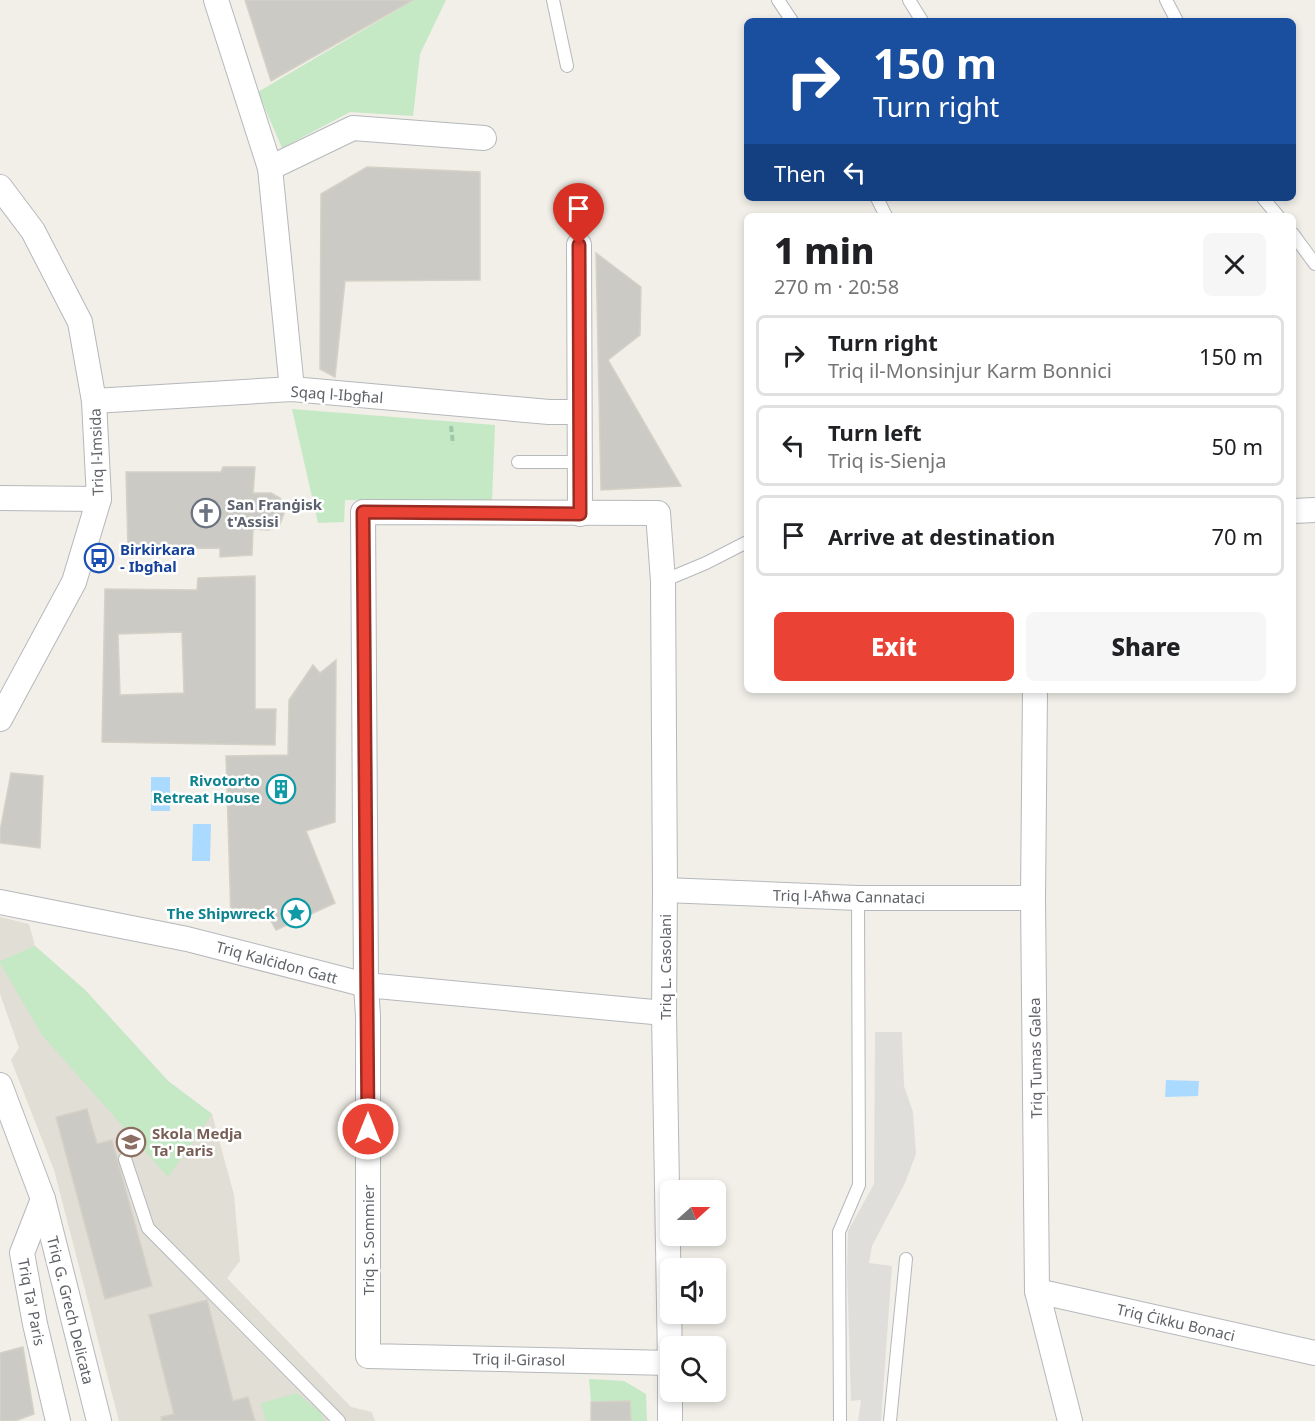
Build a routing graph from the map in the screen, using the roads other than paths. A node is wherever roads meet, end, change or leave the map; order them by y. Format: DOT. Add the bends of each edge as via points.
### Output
graph roads {
  1 [pos="216,0"];
  2 [pos="553,0"];
  3 [pos="778,0"];
  4 [pos="909,0"];
  5 [pos="1166,0"];
  6 [pos="790,18"];
  7 [pos="920,18"];
  8 [pos="1175,18"];
  9 [pos="567,66"];
  10 [pos="484,138"];
  11 [pos="270,168"];
  12 [pos="0,187"];
  13 [pos="1266,201"];
  14 [pos="1276,213"];
  15 [pos="1296,238"];
  16 [pos="579,245"];
  17 [pos="1315,264"];
  18 [pos="292,389"];
  19 [pos="94,401"];
  20 [pos="579,412"];
  21 [pos="518,462"];
  22 [pos="581,462"];
  23 [pos="0,498"];
  24 [pos="99,499"];
  25 [pos="1315,510"];
  26 [pos="1296,511"];
  27 [pos="580,514"];
  28 [pos="744,544"];
  29 [pos="663,581"];
  30 [pos="1035,693"];
  31 [pos="0,719"];
  32 [pos="665,890"];
  33 [pos="858,898"];
  34 [pos="1033,898"];
  35 [pos="0,902"];
  36 [pos="366,985"];
  37 [pos="664,1013"];
  38 [pos="0,1085"];
  39 [pos="126,1159"];
  40 [pos="43,1199"];
  41 [pos="906,1259"];
  42 [pos="1036,1291"];
  43 [pos="670,1336"];
  44 [pos="1315,1353"];
  45 [pos="368,1356"];
  46 [pos="660,1363"];
  47 [pos="670,1402"];
  48 [pos="58,1421"];
  49 [pos="99,1421"];
  50 [pos="339,1421"];
  51 [pos="670,1421"];
  52 [pos="840,1421"];
  53 [pos="890,1421"];
  54 [pos="1070,1421"];
  1 -- 11 [label="street"];
  2 -- 9 [label="lane"];
  3 -- 6 [label="lane"];
  4 -- 7 [label="lane"];
  5 -- 8 [label="lane"];
  10 -- 11 [label="street" via="353,128"];
  11 -- 18 [label="street"];
  12 -- 19 [label="street, Triq l-Imsida" via="33,231 80,322"];
  13 -- 14 [label="lane"];
  15 -- 17 [label="lane"];
  16 -- 20 [label="street"];
  18 -- 19 [label="street, Sqaq l-Ibgħal"];
  18 -- 20 [label="street, Sqaq l-Ibgħal"];
  19 -- 24 [label="street, Triq l-Imsida"];
  20 -- 22 [label="street"];
  21 -- 22 [label="lane"];
  22 -- 27 [label="street"];
  23 -- 24 [label="street"];
  24 -- 31 [label="street, Triq l-Imsida" via="74,582"];
  25 -- 26 [label="street"];
  27 -- 29 [label="street, Triq L. Casolani" via="658,513"];
  27 -- 36 [label="street, Triq S. Sommier" via="363,512"];
  28 -- 29 [label="lane"];
  29 -- 32 [label="street, Triq L. Casolani"];
  30 -- 34 [label="street, Triq Tumas Galea"];
  32 -- 33 [label="street, Triq l-Aħwa Cannataci"];
  32 -- 37 [label="street, Triq L. Casolani"];
  33 -- 34 [label="street, Triq l-Aħwa Cannataci"];
  33 -- 52 [label="lane" via="859,1185 839,1232"];
  34 -- 42 [label="street, Triq Tumas Galea"];
  35 -- 36 [label="street, Triq Kalċidon Gatt" via="187,939"];
  36 -- 37 [label="street, Triq Kalċidon Gatt"];
  36 -- 45 [label="street, Triq S. Sommier"];
  37 -- 43 [label="street, Triq L. Casolani"];
  38 -- 40 [label="street"];
  39 -- 50 [label="lane" via="148,1228"];
  40 -- 48 [label="street, Triq Ta' Paris" via="22,1253"];
  40 -- 49 [label="street, Triq G. Grech Delicata"];
  41 -- 53 [label="lane"];
  42 -- 44 [label="street, Triq Ċikku Bonaci"];
  42 -- 54 [label="street, Triq Tumas Galea"];
  45 -- 46 [label="street, Triq il-Girasol"];
  47 -- 51 [label="street, Triq L. Casolani"];
}
